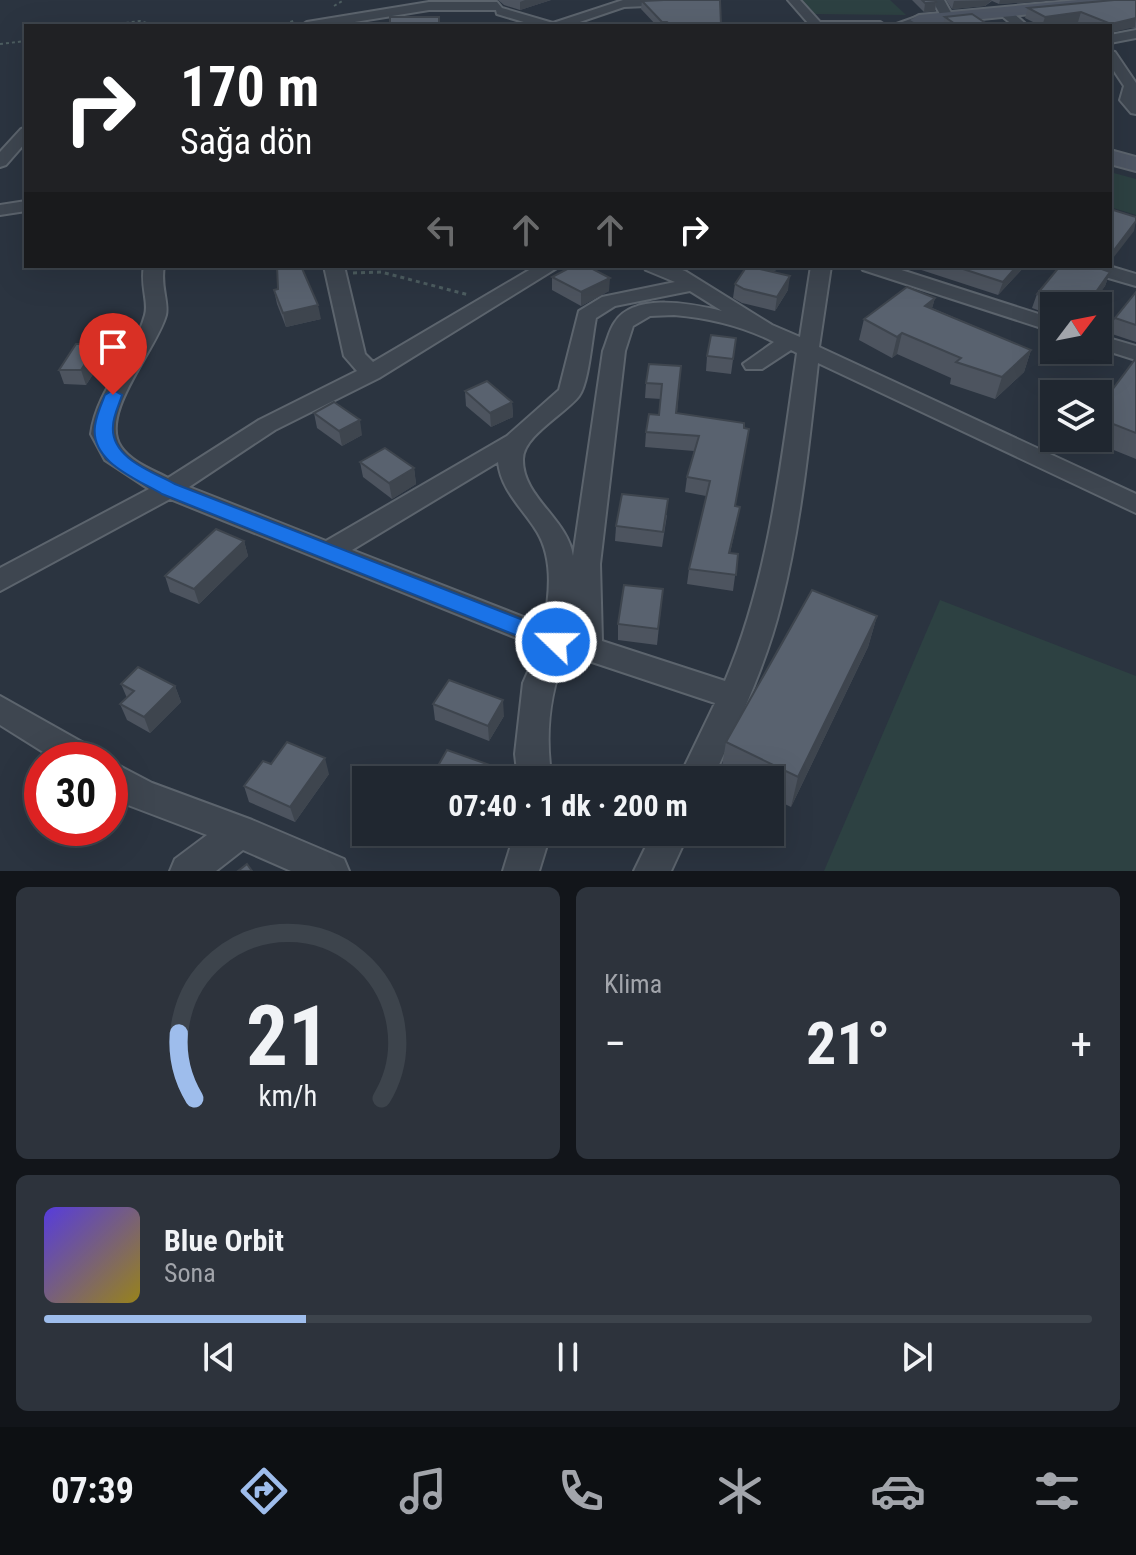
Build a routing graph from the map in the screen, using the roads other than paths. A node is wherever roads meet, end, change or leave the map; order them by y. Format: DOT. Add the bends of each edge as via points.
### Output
graph roads {
  1 [pos="692,0"];
  2 [pos="794,0"];
  3 [pos="938,0"];
  4 [pos="1132,0"];
  5 [pos="497,4"];
  6 [pos="402,10"];
  7 [pos="1007,14"];
  8 [pos="918,18"];
  9 [pos="948,18"];
  10 [pos="319,24"];
  11 [pos="403,24"];
  12 [pos="501,24"];
  13 [pos="548,24"];
  14 [pos="559,24"];
  15 [pos="815,24"];
  16 [pos="1020,24"];
  17 [pos="1136,34"];
  18 [pos="1112,39"];
  19 [pos="1112,58"];
  20 [pos="1112,86"];
  21 [pos="1133,95"];
  22 [pos="1112,97"];
  23 [pos="1136,110"];
  24 [pos="20,148"];
  25 [pos="1112,158"];
  26 [pos="0,162"];
  27 [pos="1136,164"];
  28 [pos="24,206"];
  29 [pos="0,210"];
  30 [pos="154,268"];
  31 [pos="547,268"];
  32 [pos="658,268"];
  33 [pos="820,268"];
  34 [pos="876,268"];
  35 [pos="1095,268"];
  36 [pos="335,270"];
  37 [pos="1136,280"];
  38 [pos="694,284"];
  39 [pos="1040,321"];
  40 [pos="765,329"];
  41 [pos="798,345"];
  42 [pos="1112,345"];
  43 [pos="1136,353"];
  44 [pos="754,364"];
  45 [pos="371,373"];
  46 [pos="516,441"];
  47 [pos="169,489"];
  48 [pos="1136,504"];
  49 [pos="328,552"];
  50 [pos="0,581"];
  51 [pos="556,642"];
  52 [pos="587,648"];
  53 [pos="734,697"];
  54 [pos="0,709"];
  55 [pos="54,742"];
  56 [pos="533,766"];
  57 [pos="702,766"];
  58 [pos="128,787"];
  59 [pos="240,831"];
  60 [pos="529,846"];
  61 [pos="664,846"];
  62 [pos="188,871"];
  63 [pos="331,871"];
  64 [pos="521,871"];
  65 [pos="652,871"];
  1 -- 14 [label="street" via="623,4"];
  2 -- 15 [label="street"];
  3 -- 9 [label="street"];
  4 -- 7 [label="street"];
  5 -- 6 [label="street"];
  5 -- 12 [label="street"];
  5 -- 13 [label="street"];
  6 -- 10 [label="street"];
  6 -- 11 [label="street"];
  7 -- 9 [label="street"];
  7 -- 16 [label="street"];
  8 -- 9 [label="street"];
  17 -- 18 [label="street"];
  19 -- 21 [label="street"];
  20 -- 21 [label="street"];
  21 -- 22 [label="street"];
  21 -- 23 [label="street" via="1127,100"];
  24 -- 26 [label="street"];
  25 -- 27 [label="street"];
  28 -- 29 [label="street"];
  30 -- 47 [label="street" via="157,311 113,395 103,427 108,449"];
  31 -- 45 [label="street"];
  32 -- 38 [label="street"];
  33 -- 41 [label="street"];
  34 -- 39 [label="street"];
  35 -- 37 [label="street"];
  36 -- 45 [label="street" via="355,356"];
  38 -- 40 [label="street"];
  38 -- 46 [label="street" via="609,301 586,315 570,392"];
  40 -- 41 [label="street"];
  40 -- 52 [label="street" via="697,311 658,309 624,323 614,351 586,564"];
  41 -- 44 [label="street"];
  41 -- 48 [label="street"];
  41 -- 53 [label="street" via="790,498 766,606"];
  42 -- 43 [label="street"];
  45 -- 47 [label="street" via="267,425"];
  46 -- 49 [label="street"];
  46 -- 51 [label="street" via="512,472 559,550 564,594"];
  47 -- 49 [label="street"];
  47 -- 50 [label="street"];
  49 -- 51 [label="street"];
  51 -- 52 [label="street"];
  51 -- 56 [label="street" via="538,683"];
  52 -- 53 [label="street"];
  53 -- 57 [label="street"];
  54 -- 55 [label="street"];
  58 -- 59 [label="street"];
  59 -- 62 [label="street"];
  59 -- 63 [label="street"];
  60 -- 64 [label="street"];
  61 -- 65 [label="street"];
}
